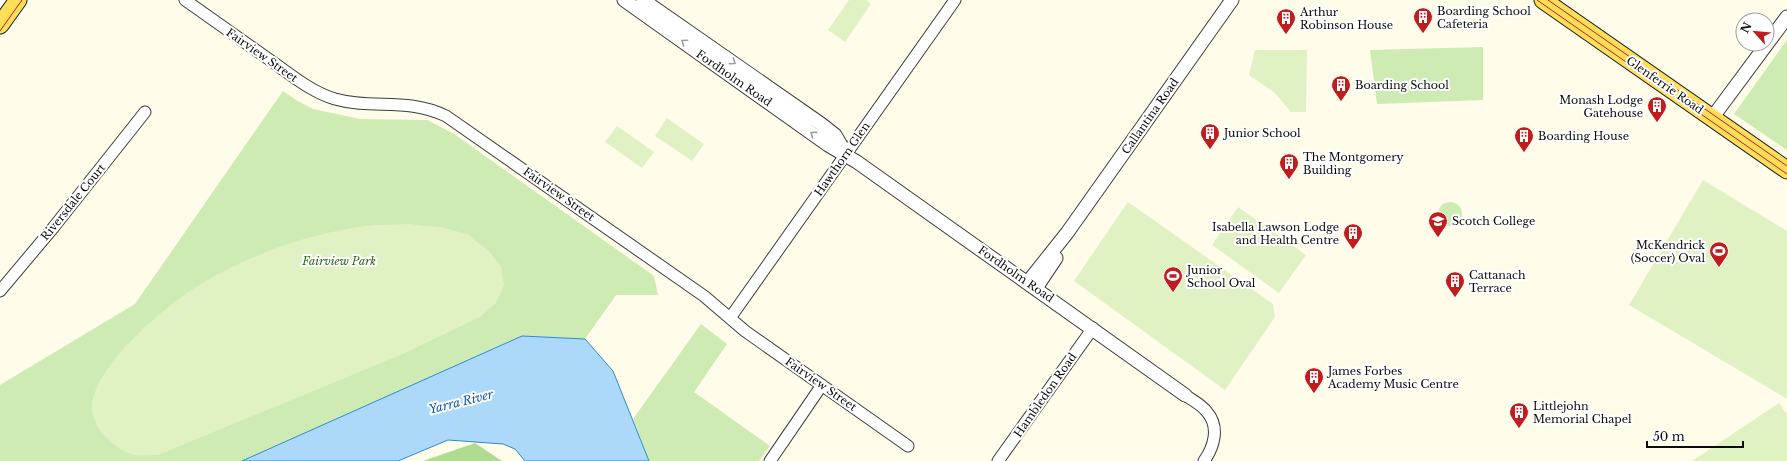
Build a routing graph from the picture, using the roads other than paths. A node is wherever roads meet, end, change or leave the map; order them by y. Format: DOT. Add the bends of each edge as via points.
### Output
graph roads {
  1 [pos="18,0"];
  2 [pos="185,0"];
  3 [pos="624,0"];
  4 [pos="643,0"];
  5 [pos="955,0"];
  6 [pos="1232,0"];
  7 [pos="1543,0"];
  8 [pos="1787,17"];
  9 [pos="0,25"];
  10 [pos="145,112"];
  11 [pos="1712,118"];
  12 [pos="846,154"];
  13 [pos="1787,170"];
  14 [pos="1032,285"];
  15 [pos="0,291"];
  16 [pos="730,318"];
  17 [pos="1093,328"];
  18 [pos="822,385"];
  19 [pos="1185,395"];
  20 [pos="908,446"];
  21 [pos="770,461"];
  22 [pos="998,461"];
  23 [pos="1204,461"];
  1 -- 9 [label="main road"];
  2 -- 16 [label="street, Fairview Street" via="302,83 325,95 366,104 415,105 446,116 704,296"];
  12 -- 3 [label="street, Fordholm Road, one-way" via="828,145"];
  4 -- 12 [label="street, Fordholm Road, one-way" via="821,124 841,143"];
  5 -- 12 [label="street, Hawthorn Glen"];
  6 -- 14 [label="street, Callantina Road" via="1067,233 1060,251"];
  7 -- 11 [label="main road, Glenferrie Road"];
  8 -- 11 [label="street"];
  10 -- 15 [label="street, Riversdale Court"];
  11 -- 13 [label="main road, Glenferrie Road"];
  12 -- 14 [label="street, Fordholm Road"];
  12 -- 16 [label="street, Hawthorn Glen"];
  14 -- 17 [label="street, Fordholm Road"];
  16 -- 18 [label="street, Fairview Street"];
  17 -- 19 [label="street, Fordholm Road"];
  17 -- 22 [label="street, Hambledon Road"];
  18 -- 20 [label="street, Fairview Street"];
  18 -- 21 [label="street"];
  19 -- 23 [label="street" via="1207,411 1213,424 1214,440"];
}
